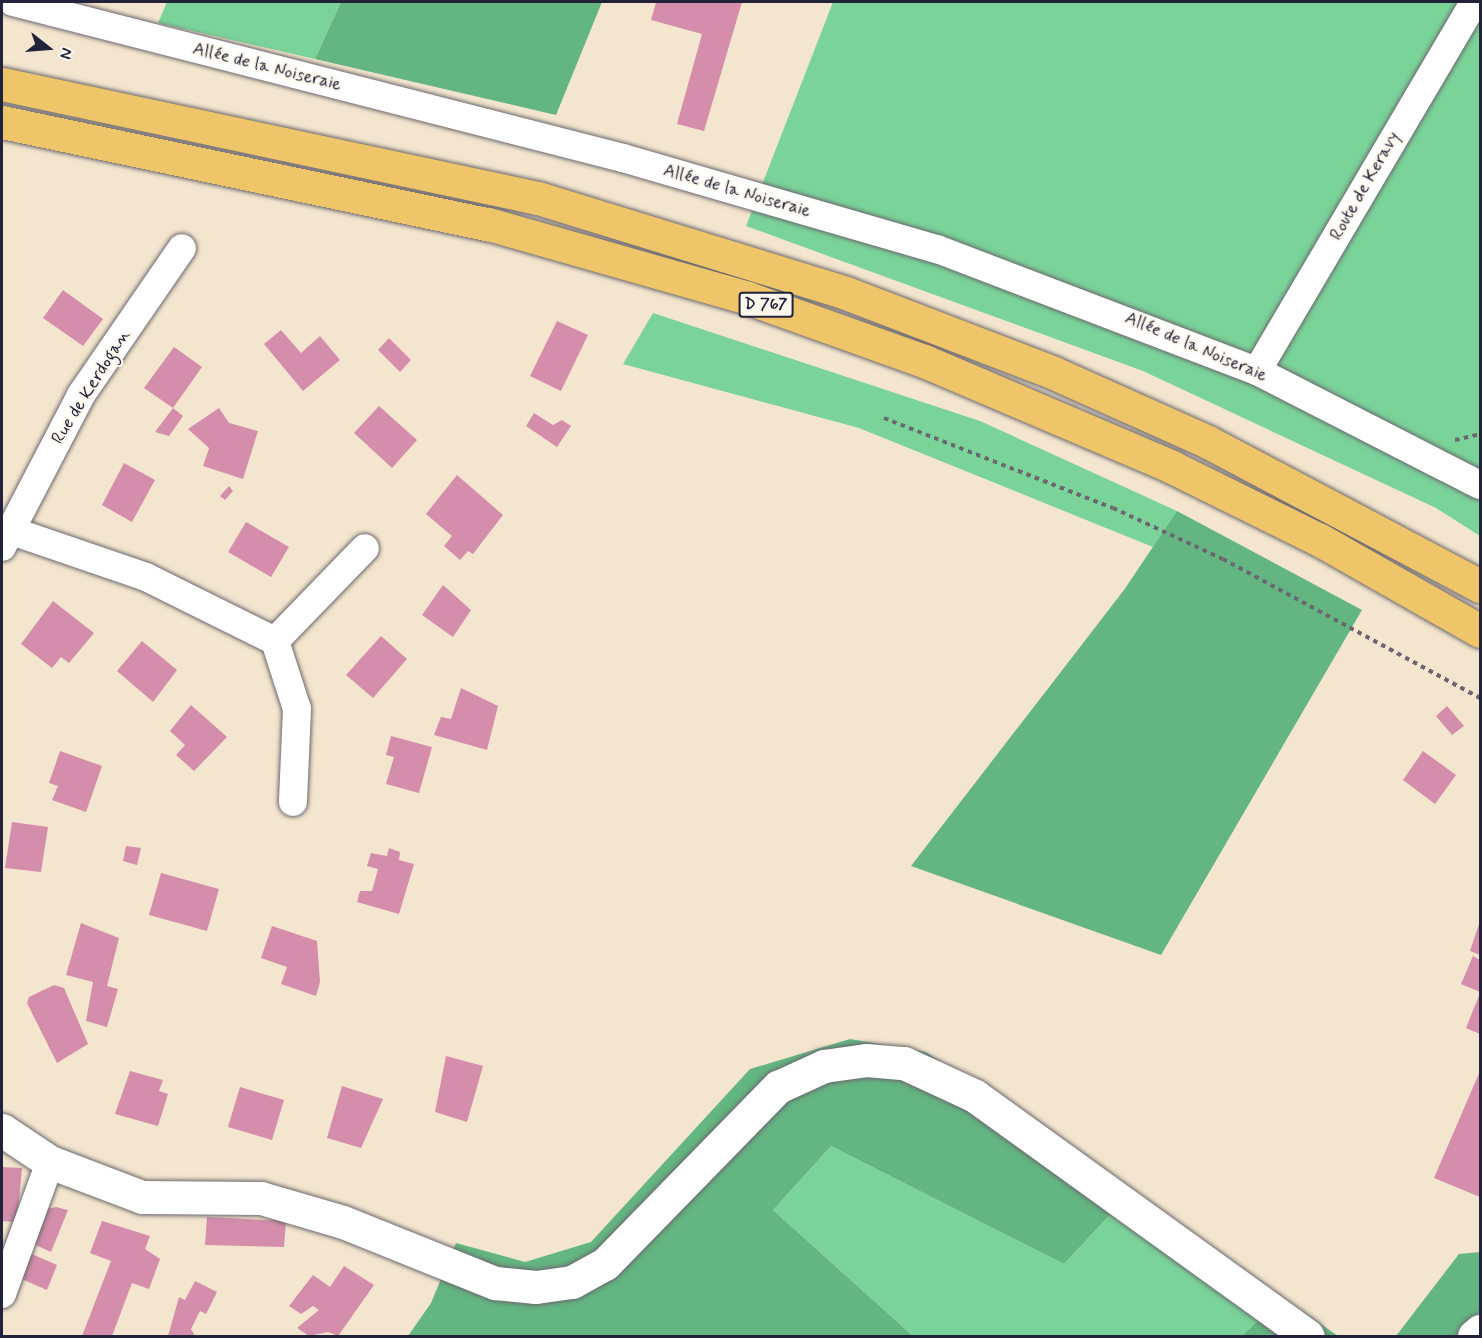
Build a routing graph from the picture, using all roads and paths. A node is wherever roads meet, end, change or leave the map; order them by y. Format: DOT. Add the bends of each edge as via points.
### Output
graph roads {
  1 [pos="13,2"];
  2 [pos="1474,2"];
  3 [pos="2,84"];
  4 [pos="2,122"];
  5 [pos="182,248"];
  6 [pos="1257,371"];
  7 [pos="884,418"];
  8 [pos="1480,485"];
  9 [pos="5,539"];
  10 [pos="365,548"];
  11 [pos="1480,586"];
  12 [pos="1480,631"];
  13 [pos="275,641"];
  14 [pos="1480,698"];
  15 [pos="293,802"];
  16 [pos="2,1130"];
  17 [pos="50,1162"];
  18 [pos="2,1294"];
  19 [pos="1480,1331"];
  20 [pos="1308,1336"];
  21 [pos="1474,1336"];
  1 -- 6 [label="street, Allée de la Noiseraie" via="623,158 937,249"];
  2 -- 6 [label="street, Route de Keravy"];
  3 -- 11 [label="highway, D 767" via="538,198 834,289 1054,373 1187,433"];
  4 -- 12 [label="highway, D 767" via="488,224 748,298 934,365 1172,467 1320,540"];
  5 -- 9 [label="street, Rue de Kerdogan" via="81,395"];
  6 -- 8 [label="street, Allée de la Noiseraie"];
  7 -- 14 [label="path" via="1113,508 1223,559"];
  9 -- 13 [label="street, Rue de Kerdogan" via="146,577"];
  10 -- 13 [label="street"];
  13 -- 15 [label="street" via="297,710"];
  16 -- 17 [label="street"];
  17 -- 18 [label="street"];
  17 -- 20 [label="street" via="142,1197 261,1198 343,1222 495,1283 536,1287 572,1282 605,1264 778,1087 824,1065 866,1060 904,1063 975,1095"];
  19 -- 21 [label="street"];
}
